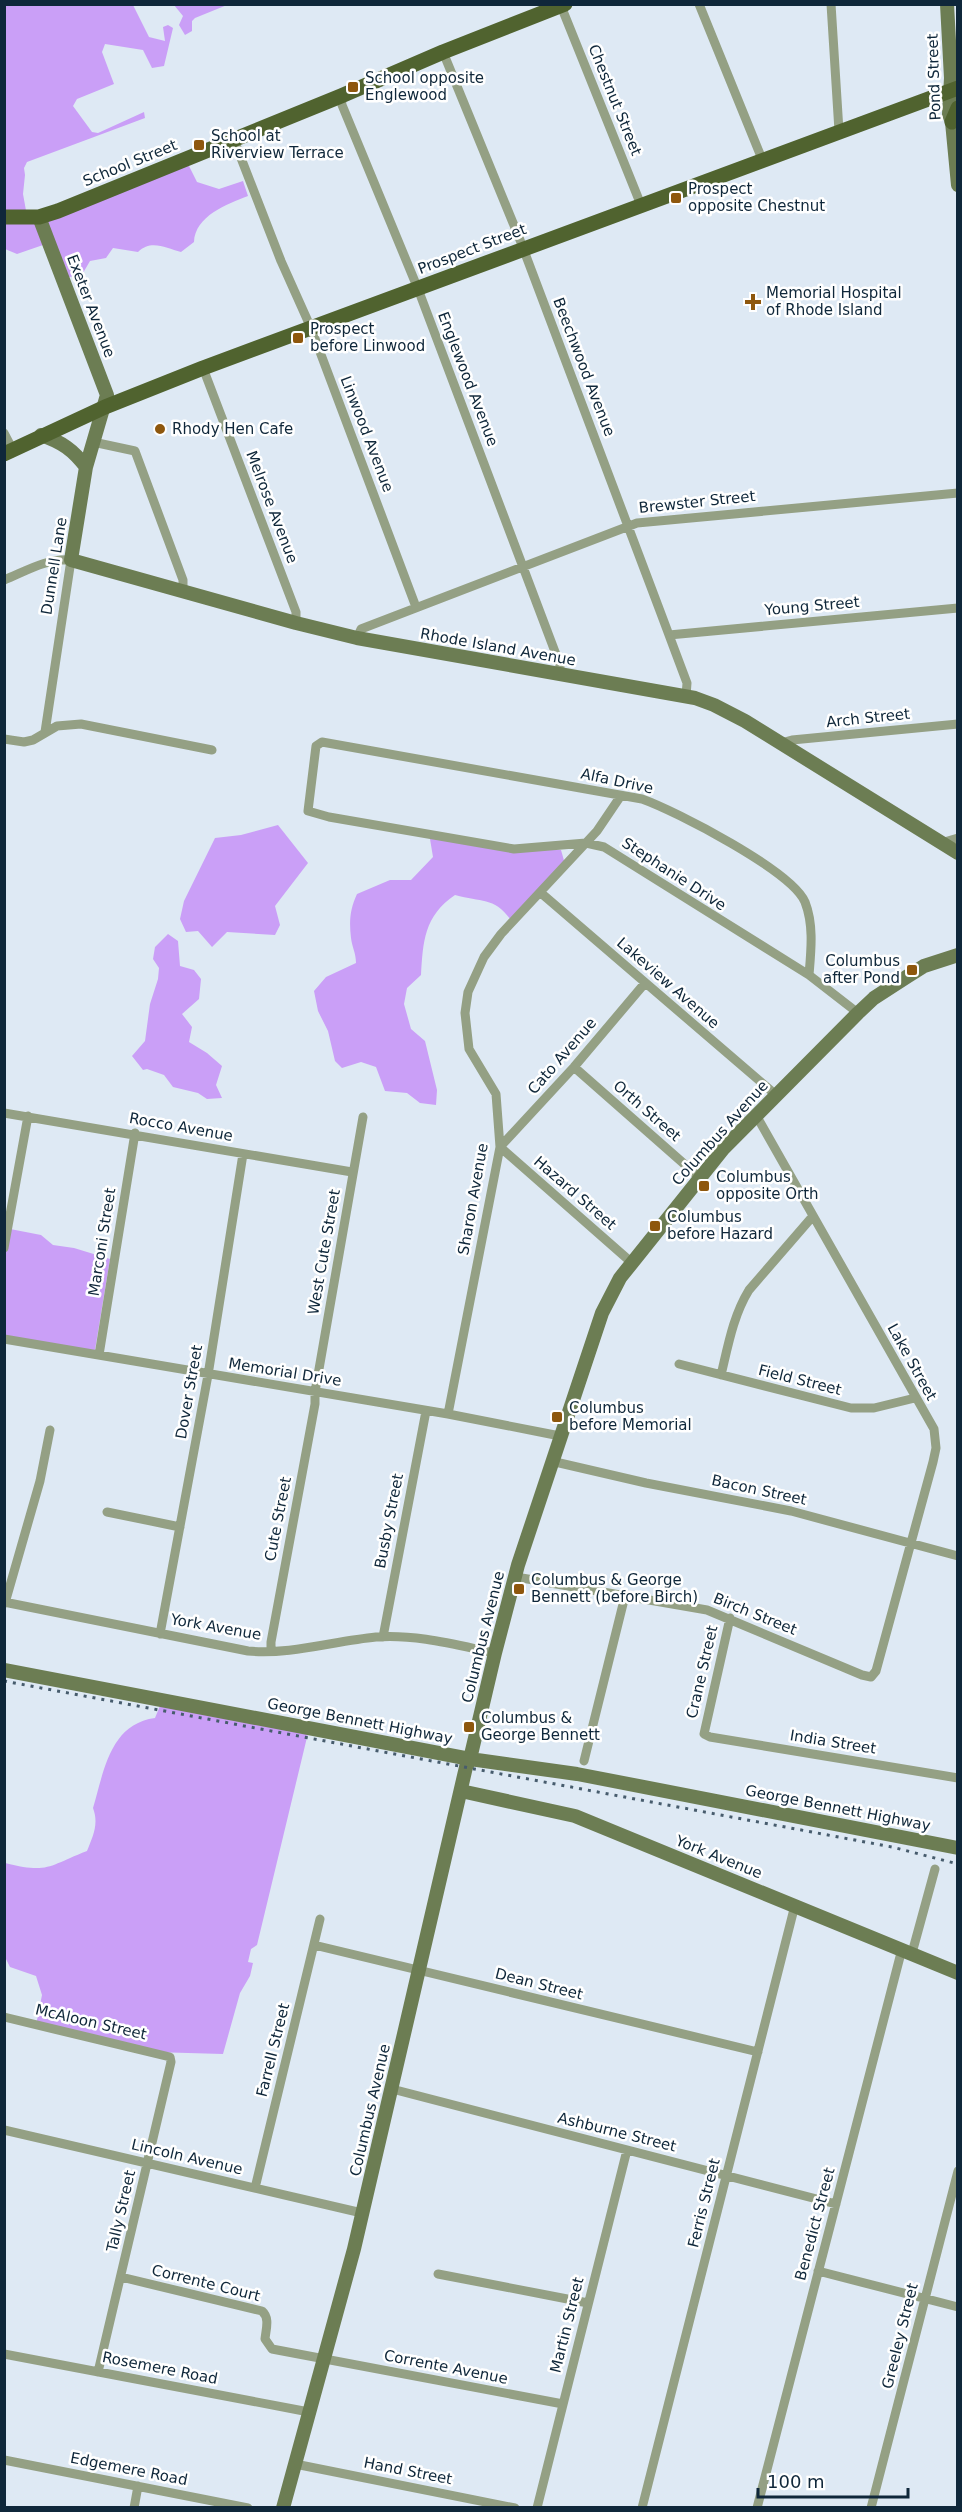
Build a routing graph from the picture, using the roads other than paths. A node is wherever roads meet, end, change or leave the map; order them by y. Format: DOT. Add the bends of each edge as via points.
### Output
graph roads {
  1 [pos="699,4"];
  2 [pos="831,4"];
  3 [pos="947,4"];
  4 [pos="563,5"];
  5 [pos="443,52"];
  6 [pos="953,90"];
  7 [pos="341,96"];
  8 [pos="955,115"];
  9 [pos="839,131"];
  10 [pos="234,140"];
  11 [pos="762,159"];
  12 [pos="957,184"];
  13 [pos="641,205"];
  14 [pos="4,217"];
  15 [pos="39,217"];
  16 [pos="523,249"];
  17 [pos="418,289"];
  18 [pos="311,328"];
  19 [pos="203,368"];
  20 [pos="105,407"];
  21 [pos="4,433"];
  22 [pos="41,435"];
  23 [pos="93,442"];
  24 [pos="9,452"];
  25 [pos="86,467"];
  26 [pos="957,493"];
  27 [pos="628,527"];
  28 [pos="71,560"];
  29 [pos="523,567"];
  30 [pos="4,580"];
  31 [pos="183,591"];
  32 [pos="416,607"];
  33 [pos="957,608"];
  34 [pos="296,623"];
  35 [pos="669,635"];
  36 [pos="357,638"];
  37 [pos="560,674"];
  38 [pos="686,696"];
  39 [pos="957,724"];
  40 [pos="45,732"];
  41 [pos="4,739"];
  42 [pos="782,744"];
  43 [pos="212,750"];
  44 [pos="620,797"];
  45 [pos="308,811"];
  46 [pos="957,838"];
  47 [pos="586,843"];
  48 [pos="941,843"];
  49 [pos="957,853"];
  50 [pos="541,893"];
  51 [pos="957,954"];
  52 [pos="809,975"];
  53 [pos="645,983"];
  54 [pos="858,1012"];
  55 [pos="574,1067"];
  56 [pos="776,1095"];
  57 [pos="4,1113"];
  58 [pos="756,1115"];
  59 [pos="28,1116"];
  60 [pos="363,1117"];
  61 [pos="135,1134"];
  62 [pos="500,1147"];
  63 [pos="243,1154"];
  64 [pos="352,1172"];
  65 [pos="699,1177"];
  66 [pos="813,1216"];
  67 [pos="4,1248"];
  68 [pos="632,1262"];
  69 [pos="4,1339"];
  70 [pos="99,1355"];
  71 [pos="679,1364"];
  72 [pos="208,1375"];
  73 [pos="721,1375"];
  74 [pos="315,1392"];
  75 [pos="915,1398"];
  76 [pos="426,1411"];
  77 [pos="448,1414"];
  78 [pos="50,1430"];
  79 [pos="560,1436"];
  80 [pos="551,1461"];
  81 [pos="107,1512"];
  82 [pos="180,1527"];
  83 [pos="910,1543"];
  84 [pos="957,1556"];
  85 [pos="516,1577"];
  86 [pos="625,1596"];
  87 [pos="5,1602"];
  88 [pos="730,1618"];
  89 [pos="160,1634"];
  90 [pos="383,1637"];
  91 [pos="271,1651"];
  92 [pos="495,1653"];
  93 [pos="4,1670"];
  94 [pos="871,1677"];
  95 [pos="704,1734"];
  96 [pos="470,1759"];
  97 [pos="584,1761"];
  98 [pos="957,1778"];
  99 [pos="461,1791"];
  100 [pos="957,1848"];
  101 [pos="935,1869"];
  102 [pos="795,1905"];
  103 [pos="320,1918"];
  104 [pos="314,1945"];
  105 [pos="907,1951"];
  106 [pos="420,1971"];
  107 [pos="957,1973"];
  108 [pos="4,2017"];
  109 [pos="758,2052"];
  110 [pos="170,2056"];
  111 [pos="392,2090"];
  112 [pos="4,2130"];
  113 [pos="627,2150"];
  114 [pos="148,2164"];
  115 [pos="957,2171"];
  116 [pos="726,2176"];
  117 [pos="255,2188"];
  118 [pos="836,2204"];
  119 [pos="362,2213"];
  120 [pos="818,2271"];
  121 [pos="438,2274"];
  122 [pos="121,2277"];
  123 [pos="925,2298"];
  124 [pos="588,2303"];
  125 [pos="957,2307"];
  126 [pos="4,2354"];
  127 [pos="323,2359"];
  128 [pos="98,2372"];
  129 [pos="563,2404"];
  130 [pos="309,2412"];
  131 [pos="4,2460"];
  132 [pos="295,2464"];
  133 [pos="138,2486"];
  134 [pos="134,2508"];
  135 [pos="248,2508"];
  136 [pos="283,2508"];
  137 [pos="515,2508"];
  138 [pos="537,2508"];
  139 [pos="642,2508"];
  140 [pos="757,2508"];
  141 [pos="871,2508"];
  1 -- 11 [label="street"];
  2 -- 9 [label="street"];
  3 -- 6 [label="street, Pond Street"];
  4 -- 5 [label="main road, School Street"];
  4 -- 13 [label="street, Chestnut Street"];
  5 -- 7 [label="main road, School Street"];
  5 -- 16 [label="street, Beechwood Avenue"];
  6 -- 8 [label="street, Pond Street" via="949,114"];
  6 -- 9 [label="main road, Prospect Street"];
  7 -- 10 [label="main road, School Street"];
  7 -- 17 [label="street, Englewood Avenue"];
  8 -- 12 [label="street, Pond Street"];
  9 -- 11 [label="main road, Prospect Street"];
  10 -- 15 [label="main road, School Street"];
  10 -- 18 [label="street, Linwood Avenue"];
  11 -- 13 [label="main road, Prospect Street"];
  13 -- 16 [label="main road, Prospect Street"];
  14 -- 15 [label="main road, School Street"];
  15 -- 20 [label="street, Exeter Avenue" via="107,395"];
  16 -- 17 [label="main road, Prospect Street"];
  16 -- 27 [label="street, Beechwood Avenue"];
  17 -- 18 [label="main road, Prospect Street"];
  17 -- 29 [label="street, Englewood Avenue"];
  18 -- 19 [label="main road, Prospect Street"];
  18 -- 32 [label="street, Linwood Avenue"];
  19 -- 20 [label="main road, Prospect Street"];
  19 -- 34 [label="street, Melrose Avenue" via="296,612"];
  20 -- 22 [label="main road, Prospect Street"];
  20 -- 23 [label="street, Dunnell Lane"];
  21 -- 24 [label="street"];
  22 -- 24 [label="main road, Prospect Street"];
  22 -- 25 [label="street" via="62,442"];
  23 -- 25 [label="street, Dunnell Lane"];
  23 -- 31 [label="street" via="135,452 183,580"];
  25 -- 28 [label="street, Dunnell Lane"];
  26 -- 27 [label="street, Brewster Street" via="775,508"];
  27 -- 29 [label="street, Brewster Street"];
  27 -- 35 [label="street, Beechwood Avenue"];
  28 -- 30 [label="street, Rhode Island Avenue" via="48,561"];
  28 -- 31 [label="street, Rhode Island Avenue"];
  28 -- 40 [label="street, Dunnell Lane"];
  29 -- 32 [label="street, Brewster Street"];
  29 -- 37 [label="street, Englewood Avenue" via="560,664"];
  31 -- 34 [label="street, Rhode Island Avenue"];
  32 -- 36 [label="street, Brewster Street" via="361,629"];
  33 -- 35 [label="street, Young Street"];
  34 -- 36 [label="street, Rhode Island Avenue"];
  35 -- 38 [label="street, Beechwood Avenue" via="687,683"];
  36 -- 37 [label="street, Rhode Island Avenue"];
  37 -- 38 [label="street, Rhode Island Avenue"];
  38 -- 42 [label="street, Rhode Island Avenue" via="714,705"];
  39 -- 42 [label="street, Arch Street"];
  40 -- 41 [label="street" via="24,742"];
  40 -- 43 [label="street" via="57,726 81,724"];
  42 -- 48 [label="street, Rhode Island Avenue"];
  44 -- 45 [label="street, Alfa Drive" via="322,742 316,746"];
  44 -- 47 [label="street, Sharon Avenue"];
  44 -- 52 [label="street, Alfa Drive" via="666,807 795,887 804,900 811,929"];
  45 -- 47 [label="street, Stephanie Drive" via="514,849"];
  46 -- 48 [label="street"];
  47 -- 50 [label="street, Sharon Avenue"];
  47 -- 52 [label="street, Stephanie Drive" via="616,853"];
  48 -- 49 [label="street, Rhode Island Avenue"];
  50 -- 53 [label="street, Lakeview Avenue"];
  50 -- 62 [label="street, Sharon Avenue" via="484,957 468,992 465,1013 469,1049 496,1094"];
  51 -- 54 [label="street, Columbus Avenue" via="908,975"];
  52 -- 54 [label="street, Stephanie Drive"];
  53 -- 55 [label="street, Cato Avenue"];
  53 -- 56 [label="street, Lakeview Avenue"];
  54 -- 56 [label="street, Columbus Avenue"];
  55 -- 62 [label="street, Cato Avenue"];
  55 -- 65 [label="street, Orth Street"];
  56 -- 58 [label="street, Columbus Avenue"];
  57 -- 59 [label="street, Rocco Avenue"];
  58 -- 65 [label="street, Columbus Avenue"];
  58 -- 66 [label="street, Lake Street"];
  59 -- 61 [label="street, Rocco Avenue"];
  59 -- 67 [label="street"];
  60 -- 64 [label="street, West Cute Street"];
  61 -- 63 [label="street, Rocco Avenue"];
  61 -- 70 [label="street, Marconi Street"];
  62 -- 68 [label="street, Hazard Street"];
  62 -- 77 [label="street, Sharon Avenue"];
  63 -- 64 [label="street, Rocco Avenue"];
  63 -- 72 [label="street, Dover Street"];
  64 -- 74 [label="street, West Cute Street"];
  65 -- 68 [label="street, Columbus Avenue"];
  66 -- 73 [label="street" via="743,1301"];
  66 -- 75 [label="street, Lake Street"];
  68 -- 79 [label="street, Columbus Avenue" via="602,1313"];
  69 -- 70 [label="street, Memorial Drive"];
  70 -- 72 [label="street, Memorial Drive"];
  71 -- 73 [label="street, Field Street"];
  72 -- 74 [label="street, Memorial Drive"];
  72 -- 82 [label="street, Dover Street"];
  73 -- 75 [label="street, Field Street" via="851,1408 874,1408"];
  74 -- 76 [label="street, Memorial Drive"];
  74 -- 91 [label="street, Cute Street"];
  75 -- 83 [label="street, Lake Street" via="934,1429 936,1448"];
  76 -- 77 [label="street, Memorial Drive"];
  76 -- 90 [label="street, Busby Street"];
  77 -- 79 [label="street, Memorial Drive"];
  78 -- 87 [label="street"];
  79 -- 80 [label="street, Columbus Avenue"];
  80 -- 83 [label="street, Bacon Street" via="791,1510"];
  80 -- 85 [label="street, Columbus Avenue"];
  81 -- 82 [label="street"];
  82 -- 89 [label="street, Dover Street"];
  83 -- 84 [label="street, Bacon Street"];
  83 -- 94 [label="street, Lake Street" via="876,1671"];
  85 -- 86 [label="street, Birch Street"];
  85 -- 92 [label="street, Columbus Avenue"];
  86 -- 88 [label="street, Birch Street" via="707,1610"];
  86 -- 97 [label="street"];
  87 -- 89 [label="street, York Avenue"];
  88 -- 94 [label="street, Birch Street"];
  88 -- 95 [label="street, Crane Street"];
  89 -- 91 [label="street, York Avenue" via="248,1651"];
  90 -- 91 [label="street, York Avenue"];
  90 -- 92 [label="street, York Avenue" via="425,1639"];
  92 -- 96 [label="street, Columbus Avenue"];
  93 -- 96 [label="street, George Bennett Highway"];
  95 -- 98 [label="street, India Street"];
  96 -- 99 [label="street, Columbus Avenue"];
  96 -- 100 [label="street, George Bennett Highway" via="577,1774"];
  99 -- 102 [label="street, York Avenue" via="575,1816"];
  99 -- 106 [label="street, Columbus Avenue"];
  101 -- 105 [label="street, Benedict Street"];
  102 -- 105 [label="street, York Avenue"];
  102 -- 109 [label="street, Ferris Street"];
  103 -- 104 [label="street, Farrell Street"];
  104 -- 106 [label="street, Dean Street"];
  104 -- 117 [label="street, Farrell Street"];
  105 -- 107 [label="street, York Avenue"];
  105 -- 118 [label="street, Benedict Street"];
  106 -- 109 [label="street, Dean Street"];
  106 -- 111 [label="street, Columbus Avenue"];
  108 -- 110 [label="street, McAloon Street"];
  109 -- 116 [label="street, Ferris Street"];
  110 -- 114 [label="street, Tally Street"];
  111 -- 113 [label="street, Ashburne Street"];
  111 -- 119 [label="street, Columbus Avenue"];
  112 -- 114 [label="street, Lincoln Avenue"];
  113 -- 116 [label="street, Ashburne Street"];
  113 -- 124 [label="street, Martin Street"];
  114 -- 117 [label="street, Lincoln Avenue"];
  114 -- 122 [label="street, Tally Street"];
  115 -- 123 [label="street, Greeley Street"];
  116 -- 118 [label="street, Ashburne Street"];
  116 -- 139 [label="street, Ferris Street"];
  117 -- 119 [label="street, Lincoln Avenue"];
  118 -- 120 [label="street, Benedict Street"];
  119 -- 127 [label="street, Columbus Avenue"];
  120 -- 123 [label="street"];
  120 -- 140 [label="street, Benedict Street"];
  121 -- 124 [label="street"];
  122 -- 127 [label="street, Corrente Court" via="262,2312 267,2320 265,2339 272,2349"];
  122 -- 128 [label="street, Tally Street"];
  123 -- 125 [label="street"];
  123 -- 141 [label="street, Greeley Street"];
  124 -- 129 [label="street, Martin Street"];
  126 -- 128 [label="street, Rosemere Road"];
  127 -- 129 [label="street, Corrente Avenue"];
  127 -- 130 [label="street, Columbus Avenue"];
  128 -- 130 [label="street, Rosemere Road"];
  129 -- 138 [label="street, Martin Street"];
  130 -- 132 [label="street, Columbus Avenue"];
  131 -- 133 [label="street, Edgemere Road"];
  132 -- 136 [label="street, Columbus Avenue"];
  132 -- 137 [label="street, Hand Street"];
  133 -- 134 [label="street"];
  133 -- 135 [label="street, Edgemere Road"];
}
